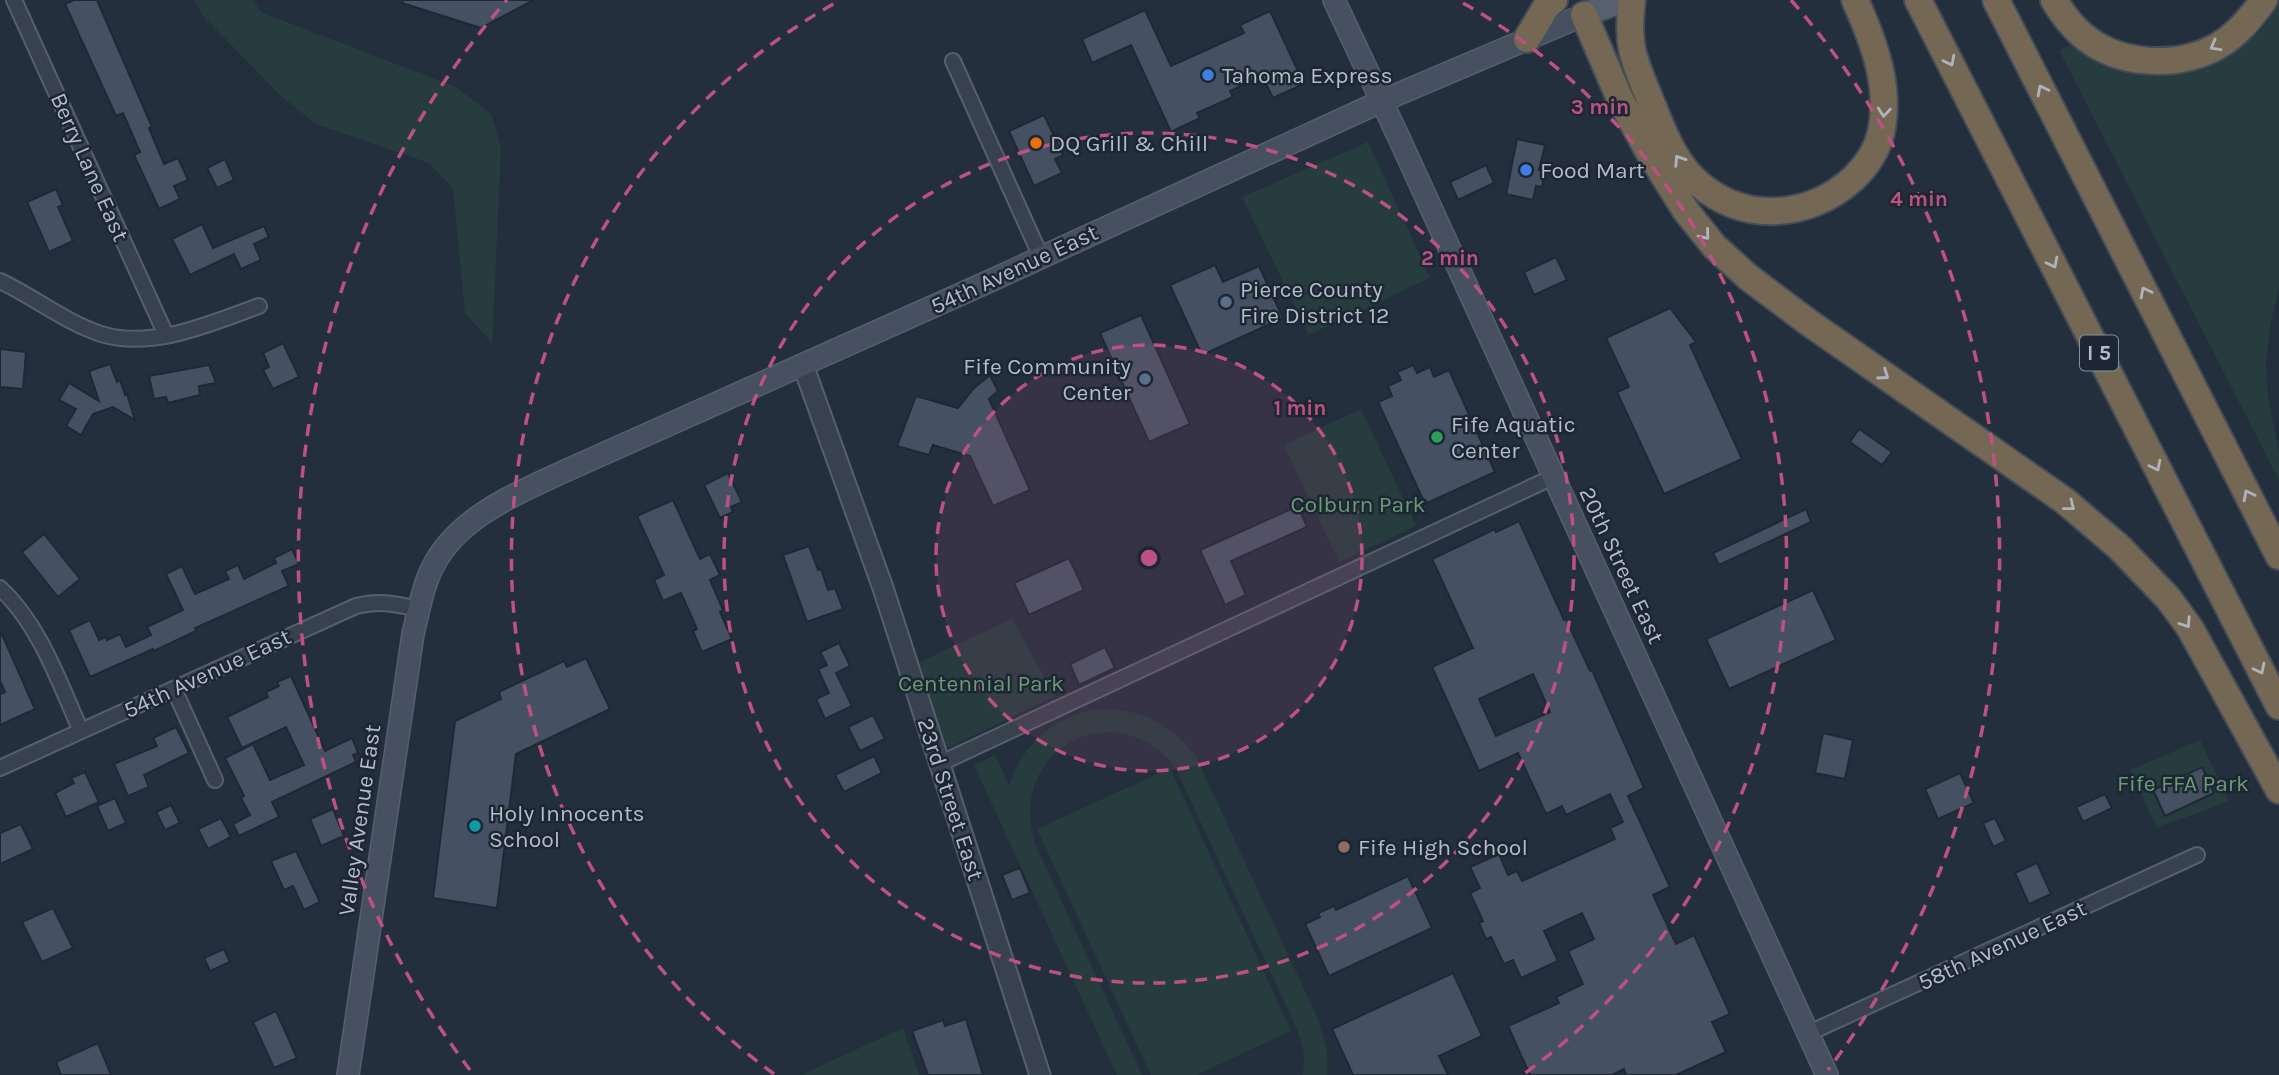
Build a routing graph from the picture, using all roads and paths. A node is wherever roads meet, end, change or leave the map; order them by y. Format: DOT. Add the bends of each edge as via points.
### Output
graph roads {
  1 [pos="14,0"];
  2 [pos="1334,0"];
  3 [pos="1554,0"];
  4 [pos="1624,0"];
  5 [pos="1632,0"];
  6 [pos="1855,0"];
  7 [pos="1918,0"];
  8 [pos="1996,0"];
  9 [pos="2054,0"];
  10 [pos="2264,0"];
  11 [pos="1584,15"];
  12 [pos="1527,39"];
  13 [pos="953,61"];
  14 [pos="1382,101"];
  15 [pos="1041,257"];
  16 [pos="0,281"];
  17 [pos="259,306"];
  18 [pos="166,335"];
  19 [pos="803,365"];
  20 [pos="1553,477"];
  21 [pos="2279,556"];
  22 [pos="430,574"];
  23 [pos="0,588"];
  24 [pos="419,609"];
  25 [pos="174,689"];
  26 [pos="2279,706"];
  27 [pos="81,731"];
  28 [pos="939,764"];
  29 [pos="0,768"];
  30 [pos="215,780"];
  31 [pos="2279,789"];
  32 [pos="2197,855"];
  33 [pos="1807,1034"];
  34 [pos="348,1075"];
  35 [pos="1040,1075"];
  36 [pos="1827,1075"];
  1 -- 18 [label="street, Berry Lane East"];
  2 -- 14 [label="main road, 20th Street East"];
  3 -- 12 [label="highway"];
  4 -- 11 [label="main road, 54th Avenue East"];
  6 -- 5 [label="highway, one-way" via="1883,82 1880,137 1872,156 1841,189 1820,202 1780,211 1760,211 1718,197 1683,167 1630,50"];
  7 -- 26 [label="highway, I 5, one-way"];
  21 -- 8 [label="highway, one-way"];
  10 -- 9 [label="highway, one-way" via="2236,33 2219,45 2169,62 2136,58 2098,45 2081,34"];
  11 -- 12 [label="main road, 54th Avenue East"];
  11 -- 31 [label="highway, one-way" via="1620,99 1650,154 1714,246 1778,300 2065,501 2119,547 2168,597 2190,628"];
  12 -- 14 [label="main road, 54th Avenue East"];
  13 -- 15 [label="street"];
  14 -- 15 [label="main road, 54th Avenue East"];
  14 -- 20 [label="main road, 20th Street East"];
  15 -- 19 [label="main road, 54th Avenue East"];
  16 -- 18 [label="street" via="101,334"];
  17 -- 18 [label="street"];
  19 -- 22 [label="main road, 54th Avenue East" via="500,503 463,528"];
  19 -- 28 [label="street, 23rd Street East" via="871,553"];
  20 -- 28 [label="street"];
  20 -- 33 [label="main road, 20th Street East"];
  22 -- 24 [label="main road, Valley Avenue East"];
  23 -- 27 [label="street" via="32,627"];
  24 -- 25 [label="street, 54th Avenue East" via="384,602 355,606"];
  24 -- 34 [label="main road, Valley Avenue East"];
  25 -- 27 [label="street, 54th Avenue East"];
  25 -- 30 [label="street"];
  27 -- 29 [label="street, 54th Avenue East"];
  28 -- 35 [label="street, 23rd Street East"];
  32 -- 33 [label="street, 58th Avenue East"];
  33 -- 36 [label="main road, 20th Street East"];
}
